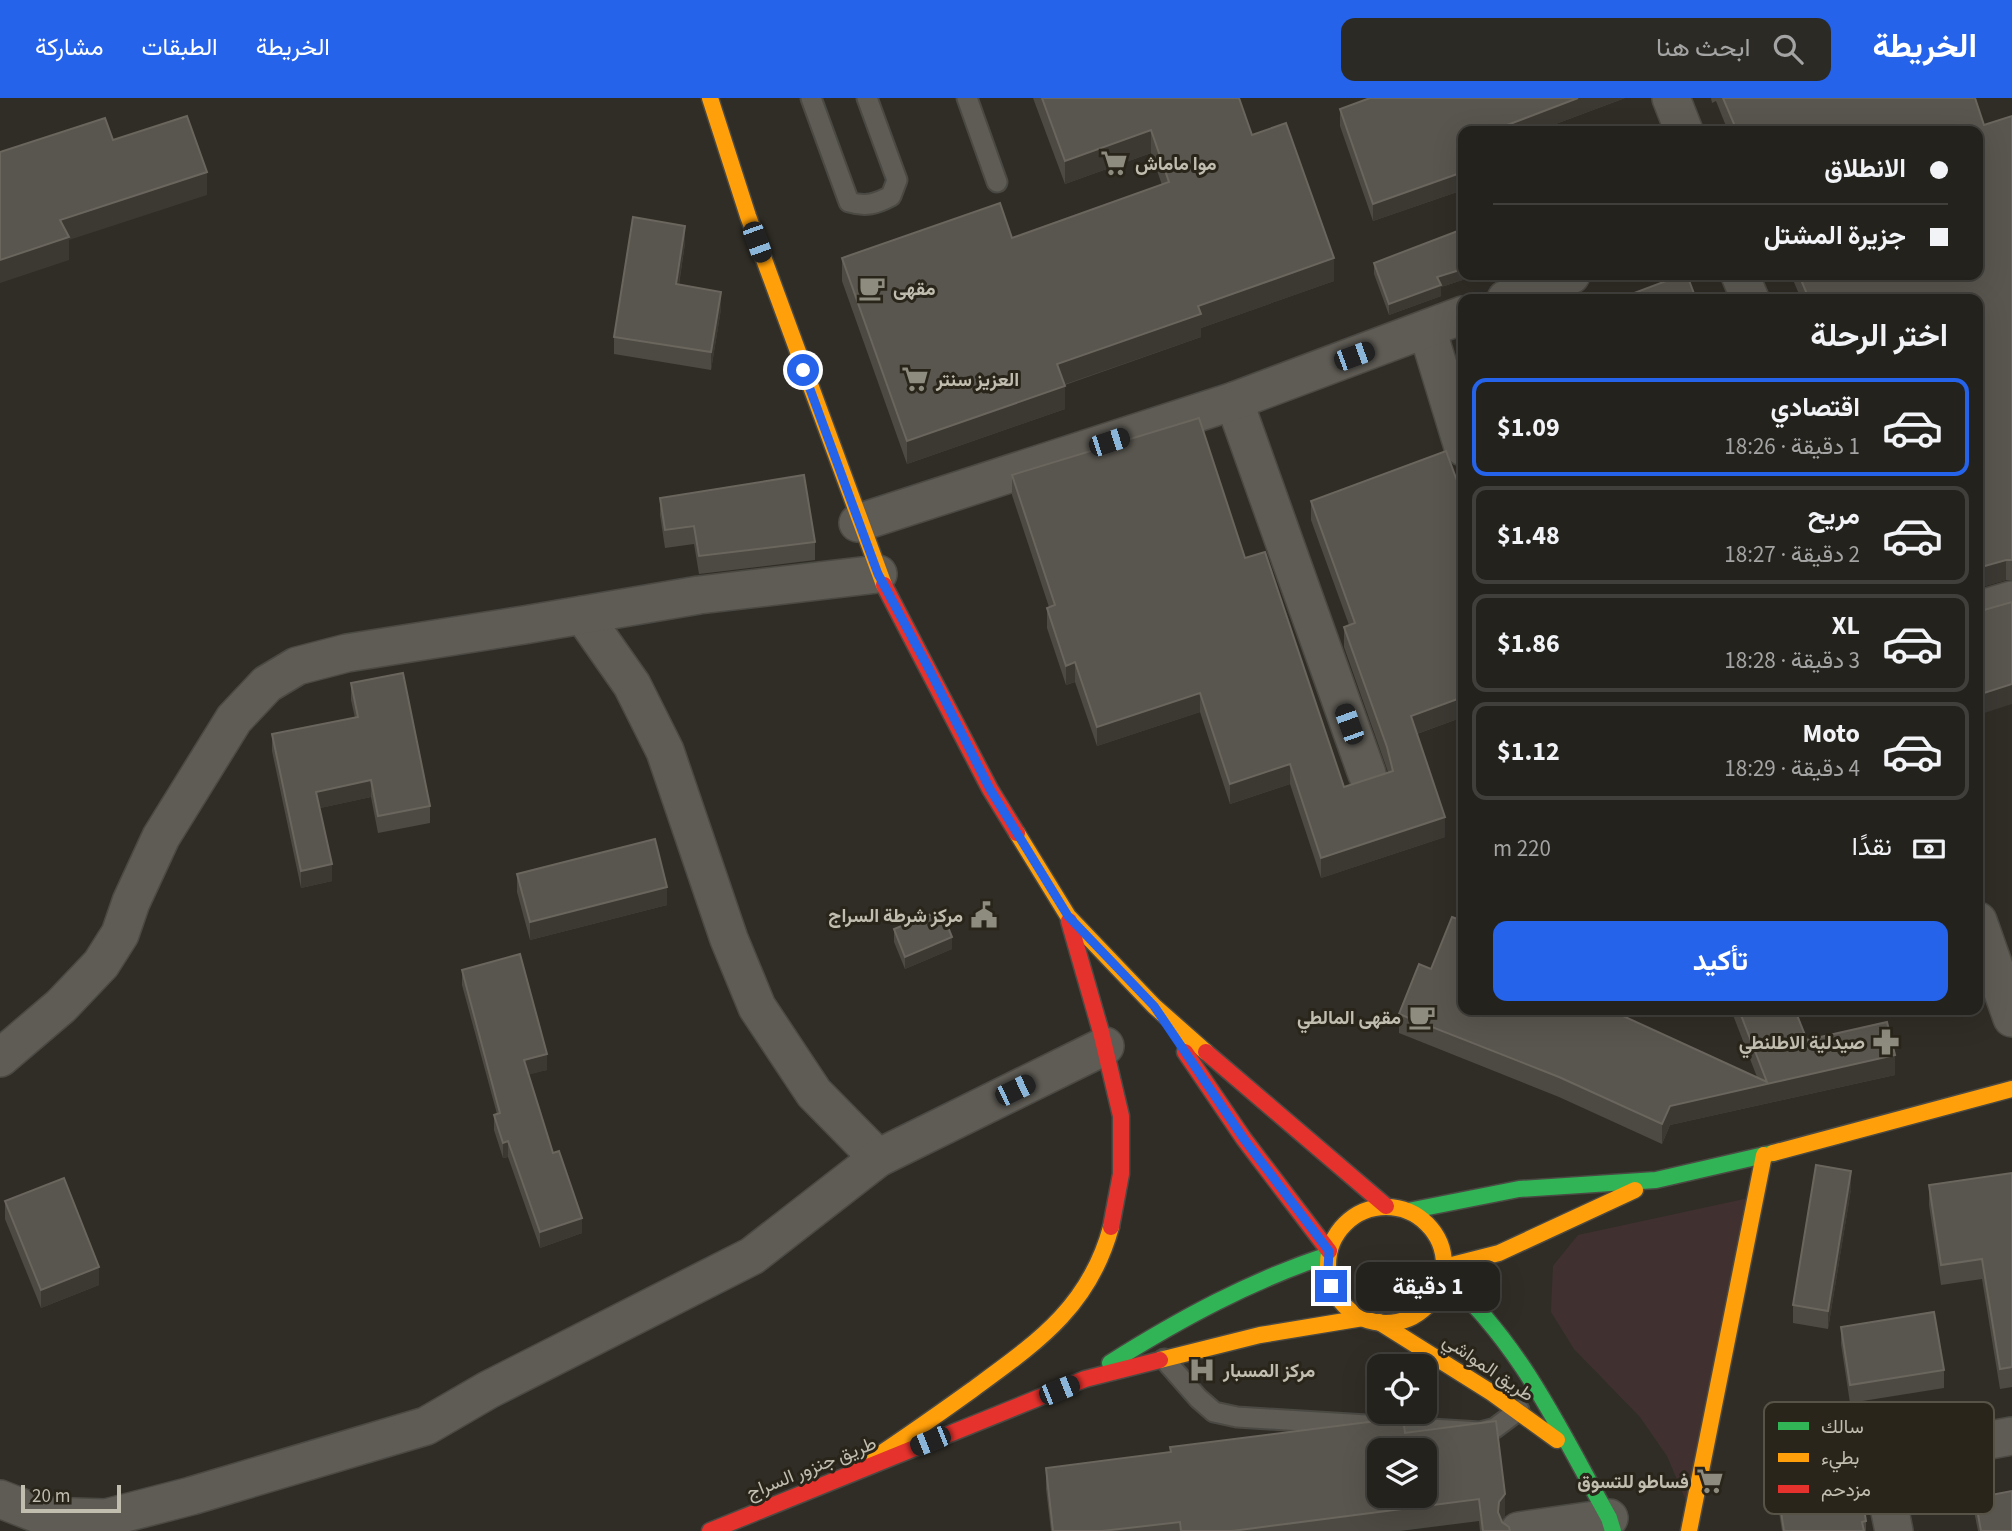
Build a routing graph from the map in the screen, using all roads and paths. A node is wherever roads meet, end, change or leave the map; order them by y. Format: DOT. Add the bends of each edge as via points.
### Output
graph roads {
  1 [pos="710,98"];
  2 [pos="811,98"];
  3 [pos="867,98"];
  4 [pos="967,98"];
  5 [pos="1671,98"];
  6 [pos="1682,126"];
  7 [pos="997,182"];
  8 [pos="1558,280"];
  9 [pos="1520,294"];
  10 [pos="1458,317"];
  11 [pos="1427,329"];
  12 [pos="1234,401"];
  13 [pos="1458,431"];
  14 [pos="858,523"];
  15 [pos="878,574"];
  16 [pos="2012,600"];
  17 [pos="1983,609"];
  18 [pos="583,615"];
  19 [pos="1367,774"];
  20 [pos="1068,916"];
  21 [pos="1983,935"];
  22 [pos="1154,1006"];
  23 [pos="2012,1018"];
  24 [pos="1105,1046"];
  25 [pos="0,1058"];
  26 [pos="2012,1089"];
  27 [pos="1763,1155"];
  28 [pos="878,1158"];
  29 [pos="1656,1180"];
  30 [pos="1386,1206"];
  31 [pos="1408,1211"];
  32 [pos="1329,1253"];
  33 [pos="1443,1270"];
  34 [pos="1363,1318"];
  35 [pos="1379,1322"];
  36 [pos="1164,1359"];
  37 [pos="1085,1379"];
  38 [pos="1519,1410"];
  39 [pos="2012,1436"];
  40 [pos="1994,1439"];
  41 [pos="1572,1452"];
  42 [pos="853,1472"];
  43 [pos="0,1499"];
  44 [pos="1611,1525"];
  45 [pos="710,1531"];
  46 [pos="1519,1531"];
  47 [pos="1689,1531"];
  1 -- 14 [label="main road"];
  2 -- 3 [label="lane" via="849,202 863,206 891,196 897,180"];
  4 -- 7 [label="lane"];
  5 -- 6 [label="street"];
  8 -- 9 [label="street"];
  10 -- 11 [label="street"];
  11 -- 12 [label="street"];
  11 -- 13 [label="street"];
  12 -- 14 [label="street"];
  12 -- 19 [label="street"];
  14 -- 15 [label="main road"];
  15 -- 18 [label="street" via="699,595"];
  15 -- 20 [label="main road" via="990,789"];
  16 -- 17 [label="street"];
  18 -- 25 [label="street" via="347,653 297,666 267,684 234,719 161,837 120,934 101,964"];
  18 -- 28 [label="street" via="632,685 665,751 757,1007 814,1093"];
  20 -- 22 [label="main road"];
  20 -- 24 [label="main road"];
  21 -- 23 [label="street"];
  22 -- 30 [label="main road"];
  22 -- 32 [label="main road"];
  24 -- 28 [label="street"];
  24 -- 42 [label="main road" via="1121,1114 1123,1159 1115,1216 1091,1275 1050,1330"];
  26 -- 27 [label="main road"];
  27 -- 29 [label="main road"];
  27 -- 47 [label="main road"];
  28 -- 43 [label="street" via="752,1256 426,1426 106,1518 43,1516"];
  29 -- 31 [label="main road" via="1519,1189"];
  29 -- 33 [label="main road" via="1499,1253"];
  30 -- 31 [label="main road"];
  30 -- 32 [label="main road" via="1350,1219"];
  31 -- 33 [label="main road" via="1434,1233"];
  32 -- 34 [label="main road" via="1331,1286 1344,1305"];
  32 -- 37 [label="main road, طريق جنزور السراج" via="1217,1299"];
  33 -- 35 [label="main road" via="1439,1288 1421,1310 1408,1318"];
  33 -- 41 [label="main road, طريق المواشي" via="1511,1348"];
  34 -- 35 [label="main road"];
  34 -- 36 [label="main road, طريق جنزور السراج" via="1259,1335"];
  35 -- 38 [label="main road, طريق المواشي"];
  36 -- 37 [label="main road, طريق جنزور السراج"];
  36 -- 38 [label="lane" via="1214,1412 1237,1417 1480,1432 1495,1428"];
  37 -- 42 [label="main road, طريق جنزور السراج"];
  38 -- 41 [label="main road, طريق المواشي"];
  39 -- 40 [label="street"];
  41 -- 44 [label="main road, طريق المواشي"];
  42 -- 45 [label="main road, طريق جنزور السراج"];
  44 -- 46 [label="street"];
}
